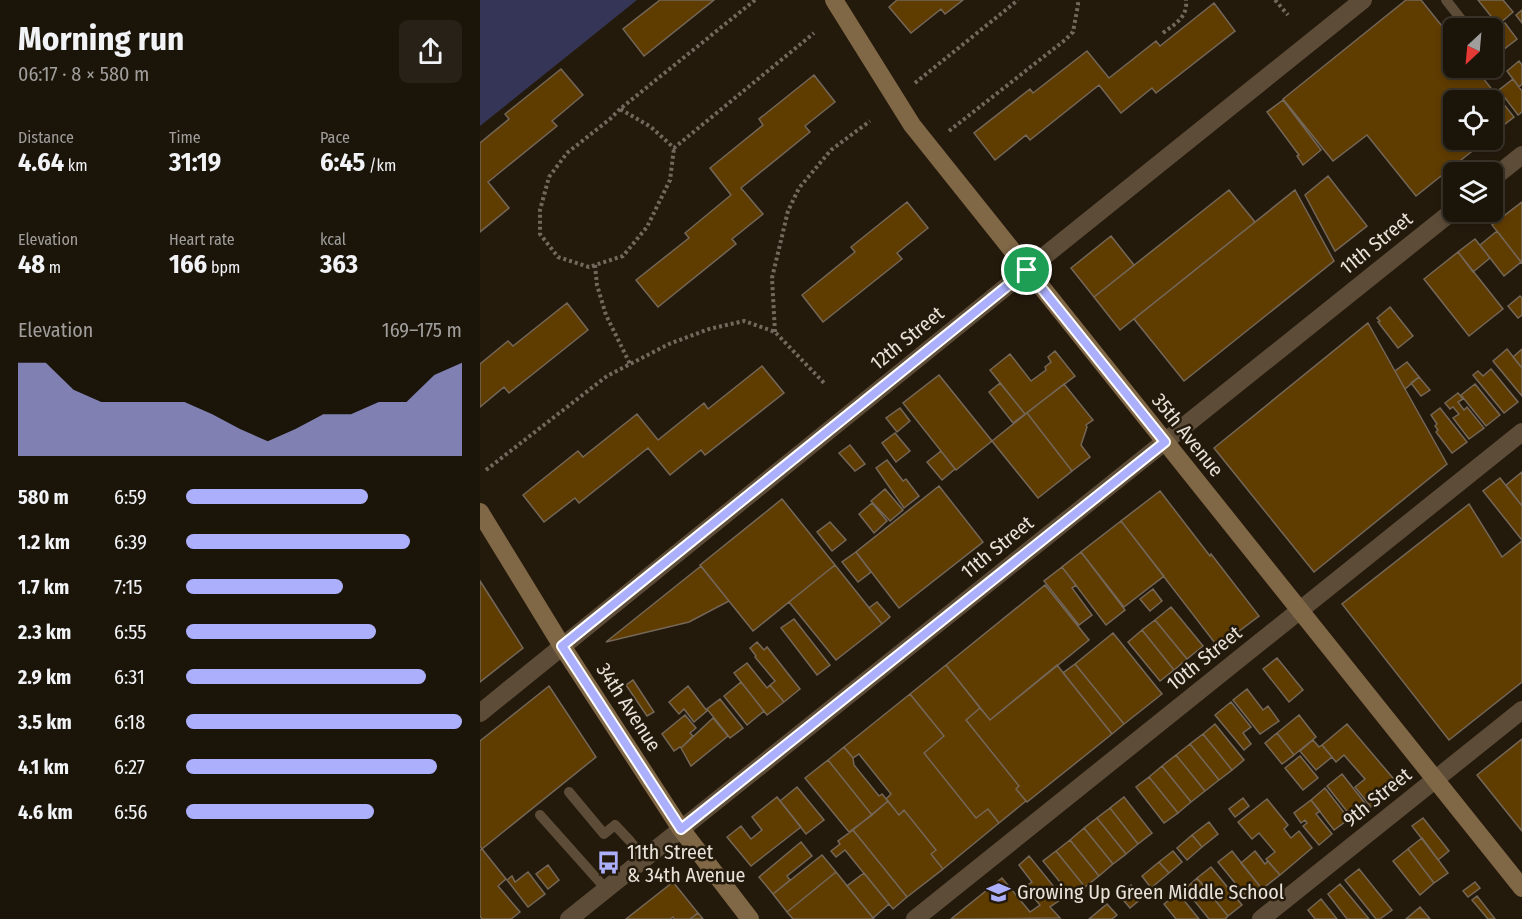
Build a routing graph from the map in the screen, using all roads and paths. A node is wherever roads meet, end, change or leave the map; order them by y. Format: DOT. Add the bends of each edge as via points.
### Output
graph roads {
  1 [pos="755,0"];
  2 [pos="834,0"];
  3 [pos="1018,0"];
  4 [pos="1078,0"];
  5 [pos="1186,0"];
  6 [pos="1275,0"];
  7 [pos="1363,0"];
  8 [pos="1446,0"];
  9 [pos="1288,15"];
  10 [pos="1460,18"];
  11 [pos="814,33"];
  12 [pos="1163,33"];
  13 [pos="915,83"];
  14 [pos="620,109"];
  15 [pos="870,121"];
  16 [pos="948,131"];
  17 [pos="674,148"];
  18 [pos="1522,155"];
  19 [pos="1503,170"];
  20 [pos="1443,219"];
  21 [pos="595,265"];
  22 [pos="1027,270"];
  23 [pos="775,332"];
  24 [pos="630,364"];
  25 [pos="825,384"];
  26 [pos="1522,432"];
  27 [pos="1165,442"];
  28 [pos="486,470"];
  29 [pos="480,512"];
  30 [pos="1300,610"];
  31 [pos="562,646"];
  32 [pos="1522,710"];
  33 [pos="480,713"];
  34 [pos="1435,779"];
  35 [pos="569,792"];
  36 [pos="540,815"];
  37 [pos="681,829"];
  38 [pos="644,859"];
  39 [pos="1522,888"];
  40 [pos="606,889"];
  41 [pos="569,919"];
  42 [pos="750,919"];
  43 [pos="915,919"];
  44 [pos="1261,919"];
  1 -- 14 [label="path"];
  2 -- 22 [label="street, 35th Avenue" via="912,125"];
  3 -- 13 [label="path"];
  4 -- 16 [label="path" via="1072,32 1065,40"];
  5 -- 12 [label="path" via="1182,19"];
  6 -- 9 [label="path"];
  7 -- 22 [label="street, 12th Street"];
  8 -- 10 [label="lane"];
  11 -- 17 [label="path"];
  14 -- 17 [label="path" via="651,127"];
  14 -- 21 [label="path" via="567,153 549,177 540,210 540,234 558,257 589,267"];
  15 -- 23 [label="path" via="831,150 795,195 772,278"];
  17 -- 21 [label="path" via="670,180 647,227 623,256"];
  18 -- 19 [label="street"];
  20 -- 27 [label="street, 11th Street"];
  21 -- 24 [label="path" via="606,315"];
  22 -- 27 [label="street, 35th Avenue"];
  22 -- 31 [label="street, 12th Street"];
  23 -- 24 [label="path" via="744,321 669,344"];
  23 -- 25 [label="path"];
  24 -- 28 [label="path" via="607,376"];
  26 -- 30 [label="street, 10th Street"];
  27 -- 30 [label="street, 35th Avenue"];
  27 -- 37 [label="street, 11th Street"];
  29 -- 31 [label="street, 34th Avenue"];
  30 -- 34 [label="street, 35th Avenue"];
  30 -- 43 [label="street, 10th Street"];
  31 -- 33 [label="street, 12th Street"];
  31 -- 37 [label="street, 34th Avenue"];
  32 -- 34 [label="street, 9th Street"];
  34 -- 39 [label="street, 35th Avenue"];
  34 -- 44 [label="street, 9th Street"];
  35 -- 38 [label="lane" via="604,834 615,825"];
  36 -- 40 [label="lane"];
  37 -- 38 [label="street, 11th Street"];
  37 -- 42 [label="street, 34th Avenue"];
  38 -- 40 [label="street, 11th Street"];
  40 -- 41 [label="street, 11th Street"];
}
